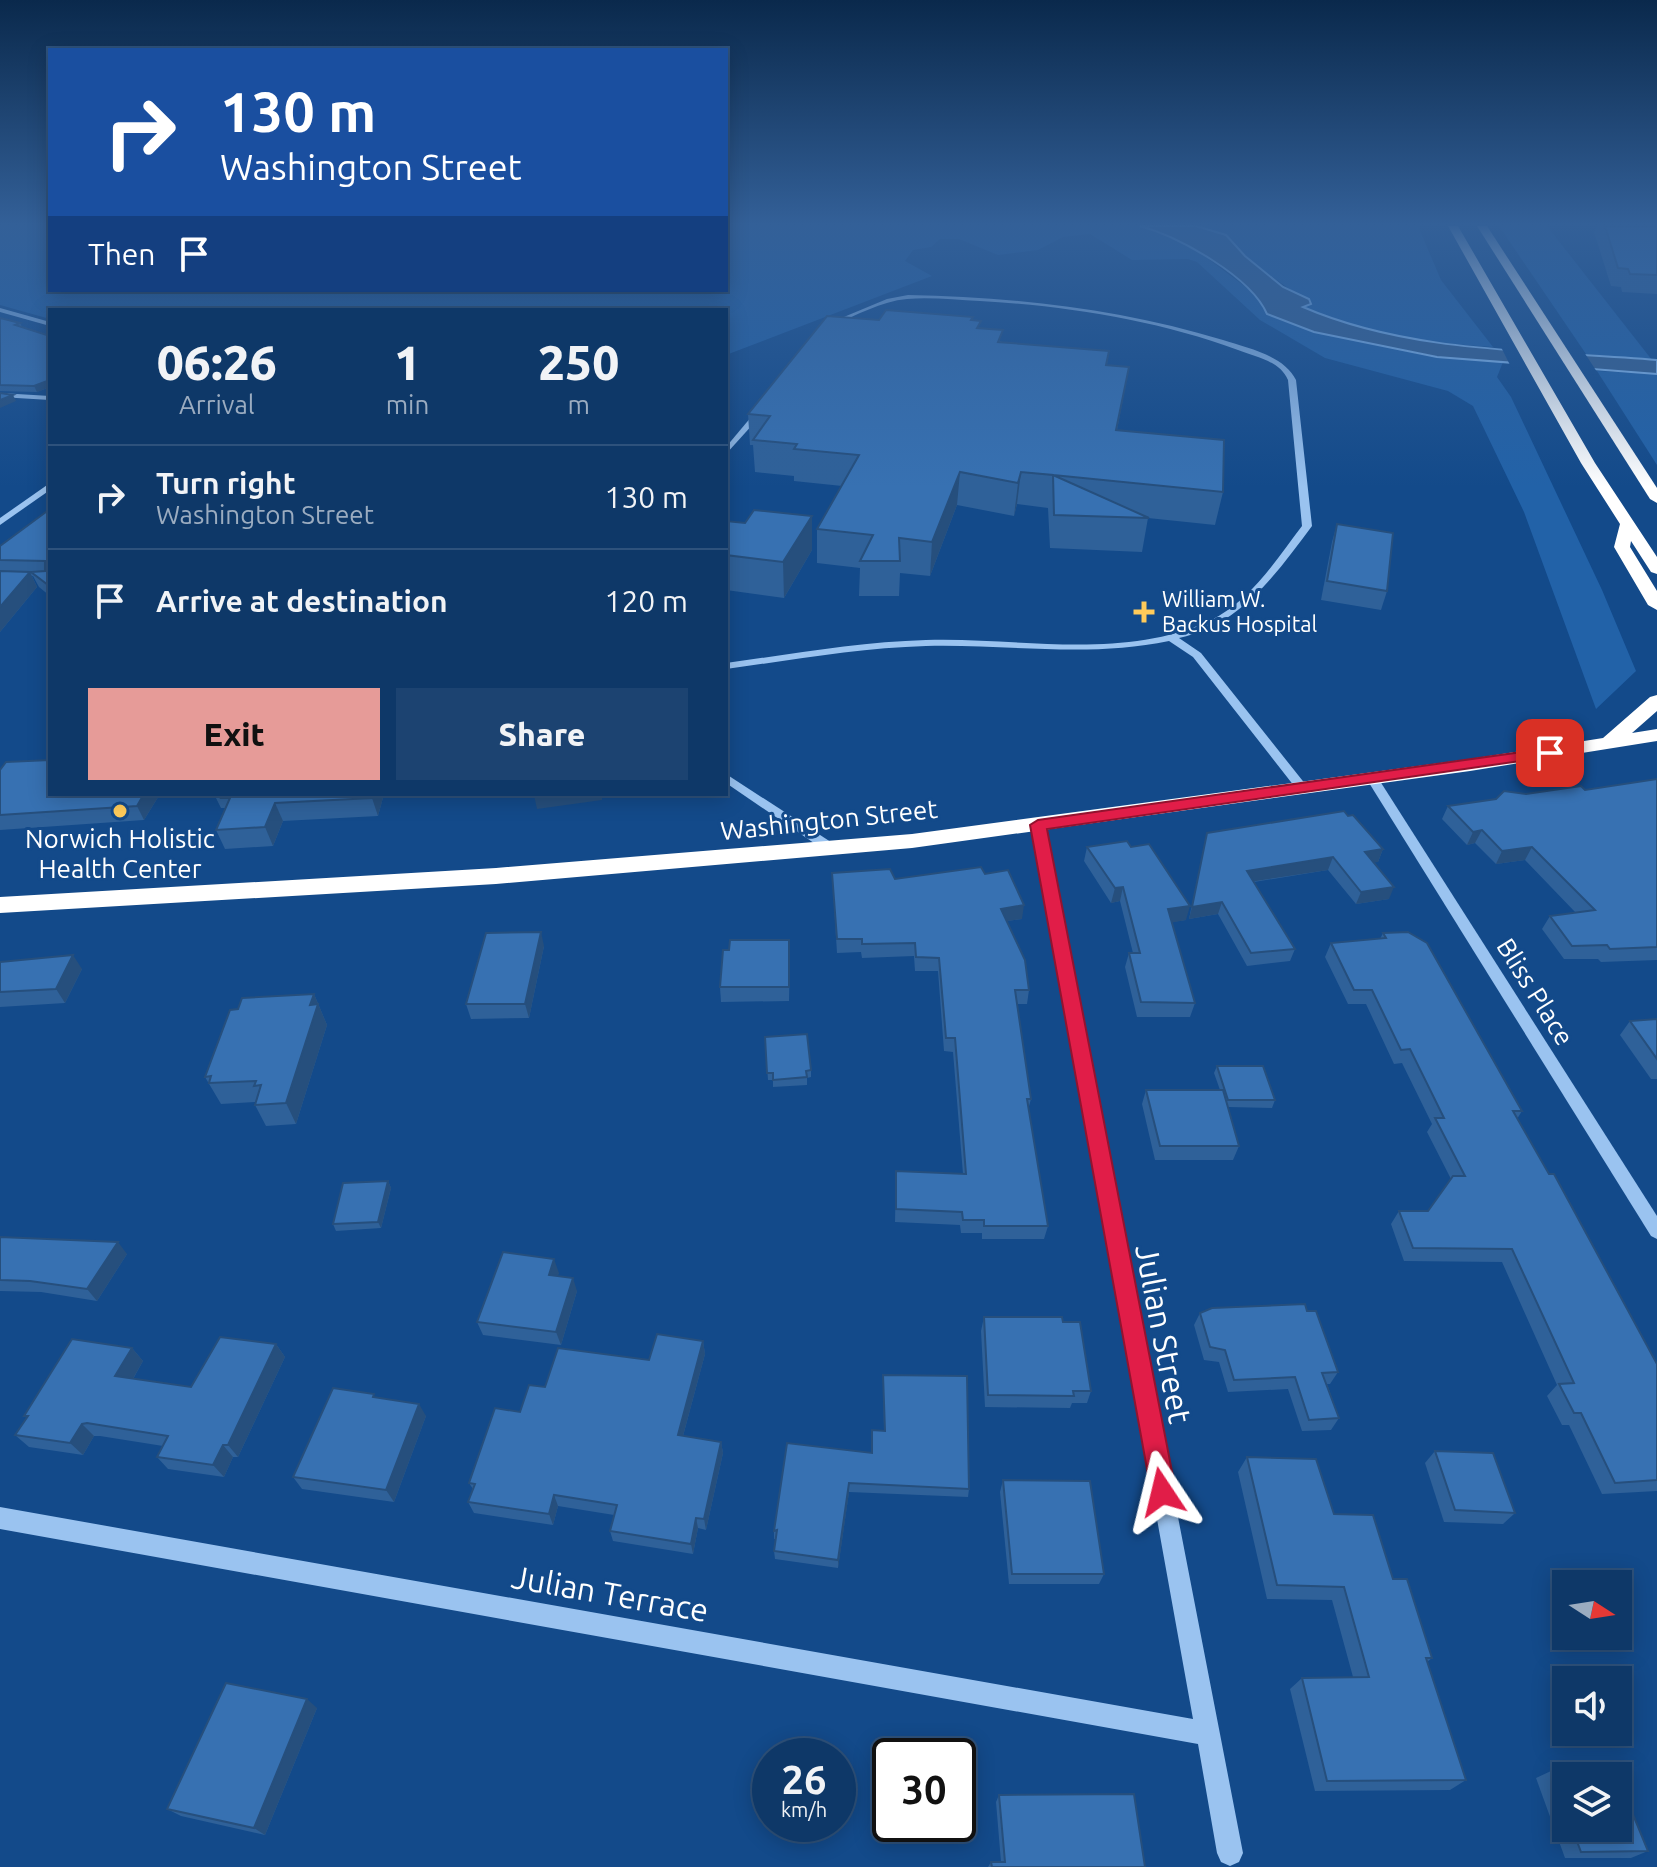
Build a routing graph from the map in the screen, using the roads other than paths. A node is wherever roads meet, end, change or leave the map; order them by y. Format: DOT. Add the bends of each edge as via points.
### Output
graph roads {
  1 [pos="11,313"];
  2 [pos="855,313"];
  3 [pos="1110,313"];
  4 [pos="1502,313"];
  5 [pos="1537,313"];
  6 [pos="48,323"];
  7 [pos="823,330"];
  8 [pos="0,395"];
  9 [pos="48,398"];
  10 [pos="765,405"];
  11 [pos="728,450"];
  12 [pos="48,487"];
  13 [pos="1657,499"];
  14 [pos="0,522"];
  15 [pos="1627,526"];
  16 [pos="1657,569"];
  17 [pos="1657,605"];
  18 [pos="1173,639"];
  19 [pos="728,666"];
  20 [pos="1657,701"];
  21 [pos="1657,735"];
  22 [pos="1608,743"];
  23 [pos="1372,778"];
  24 [pos="728,779"];
  25 [pos="1302,788"];
  26 [pos="1038,825"];
  27 [pos="832,849"];
  28 [pos="0,905"];
  29 [pos="1657,1231"];
  30 [pos="0,1518"];
  31 [pos="1208,1734"];
  32 [pos="1230,1853"];
  1 -- 6 [label="street"];
  2 -- 7 [label="street"];
  3 -- 18 [label="street" via="1265,357 1282,365 1292,380 1307,526 1241,607"];
  4 -- 15 [label="highway"];
  5 -- 13 [label="highway"];
  8 -- 9 [label="street"];
  10 -- 11 [label="street"];
  12 -- 14 [label="street"];
  15 -- 16 [label="highway"];
  15 -- 17 [label="highway" via="1622,547"];
  18 -- 19 [label="street" via="1107,645 922,644"];
  18 -- 25 [label="street" via="1205,664"];
  20 -- 22 [label="highway"];
  21 -- 22 [label="highway, Washington Street"];
  22 -- 23 [label="highway, Washington Street"];
  23 -- 25 [label="highway, Washington Street"];
  23 -- 29 [label="street, Bliss Place"];
  24 -- 27 [label="street"];
  25 -- 26 [label="highway, Washington Street"];
  26 -- 27 [label="highway, Washington Street"];
  26 -- 31 [label="street, Julian Street"];
  27 -- 28 [label="highway, Washington Street" via="413,882"];
  30 -- 31 [label="street, Julian Terrace"];
  31 -- 32 [label="street, Julian Street"];
}
